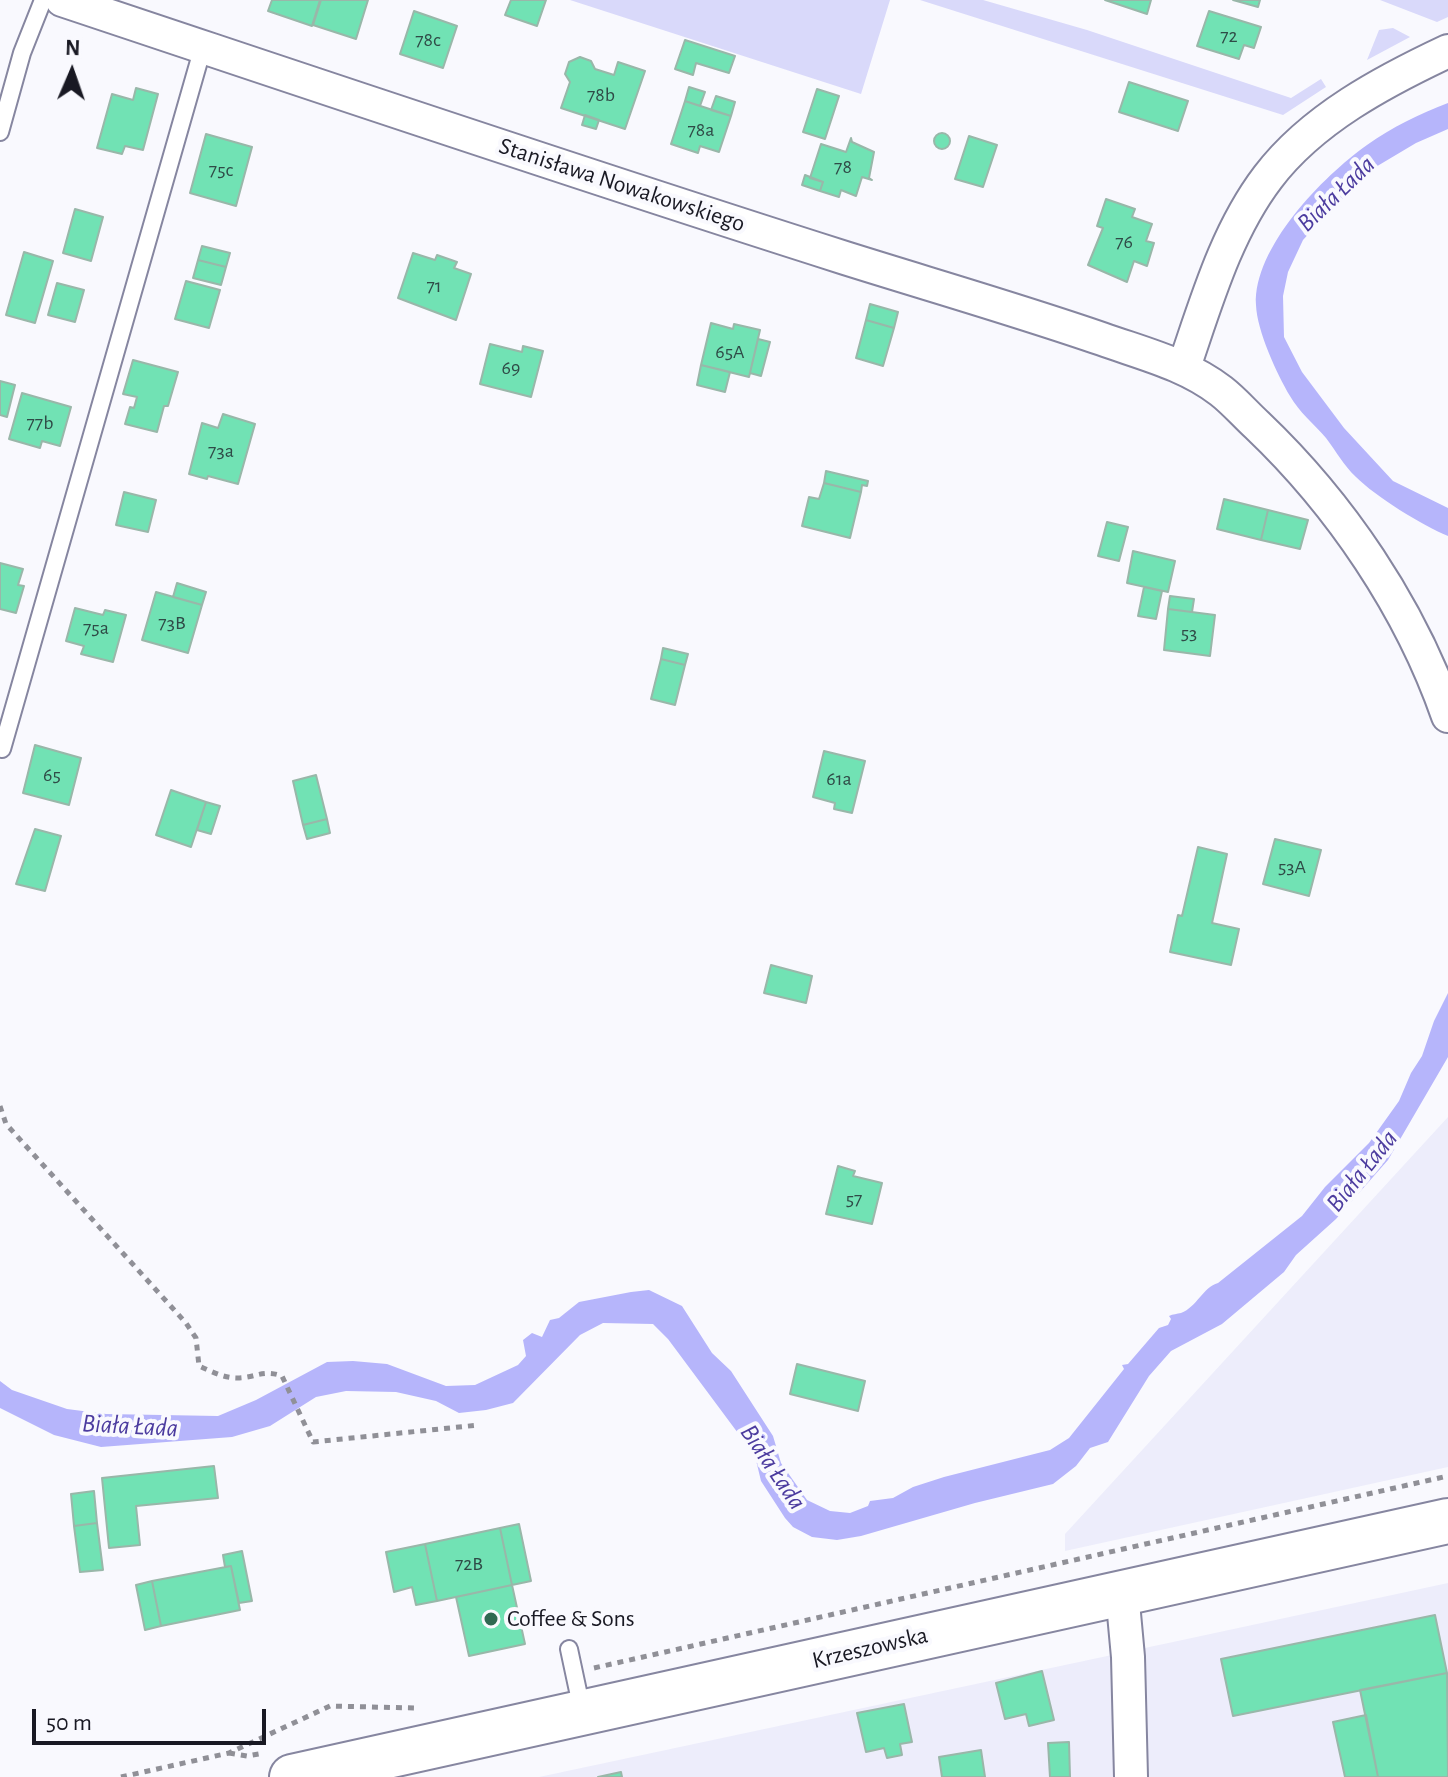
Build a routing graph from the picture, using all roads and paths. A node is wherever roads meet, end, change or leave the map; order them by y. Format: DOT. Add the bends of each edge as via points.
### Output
graph roads {
  1 [pos="43,0"];
  2 [pos="62,0"];
  3 [pos="203,47"];
  4 [pos="1448,51"];
  5 [pos="0,132"];
  6 [pos="1184,367"];
  7 [pos="1448,716"];
  8 [pos="2,749"];
  9 [pos="0,1106"];
  10 [pos="479,1425"];
  11 [pos="1448,1476"];
  12 [pos="1448,1521"];
  13 [pos="1122,1592"];
  14 [pos="569,1649"];
  15 [pos="578,1692"];
  16 [pos="429,1705"];
  17 [pos="121,1777"];
  18 [pos="292,1777"];
  19 [pos="1131,1777"];
  1 -- 5 [label="lane"];
  2 -- 3 [label="street, Stanisława Nowakowskiego"];
  3 -- 6 [label="street, Stanisława Nowakowskiego"];
  3 -- 8 [label="lane"];
  4 -- 6 [label="street" via="1351,104 1307,136 1268,177 1224,255"];
  6 -- 7 [label="street, Stanisława Nowakowskiego" via="1222,392 1268,436 1344,523 1399,608"];
  9 -- 10 [label="path" via="6,1124 186,1323 196,1338 199,1366 224,1377 268,1371 282,1376 313,1442"];
  11 -- 15 [label="path"];
  12 -- 13 [label="main road, Krzeszowska"];
  13 -- 15 [label="main road, Krzeszowska"];
  13 -- 19 [label="street"];
  14 -- 15 [label="lane"];
  15 -- 18 [label="main road, Krzeszowska"];
  16 -- 17 [label="path" via="330,1706 229,1753"];
}
